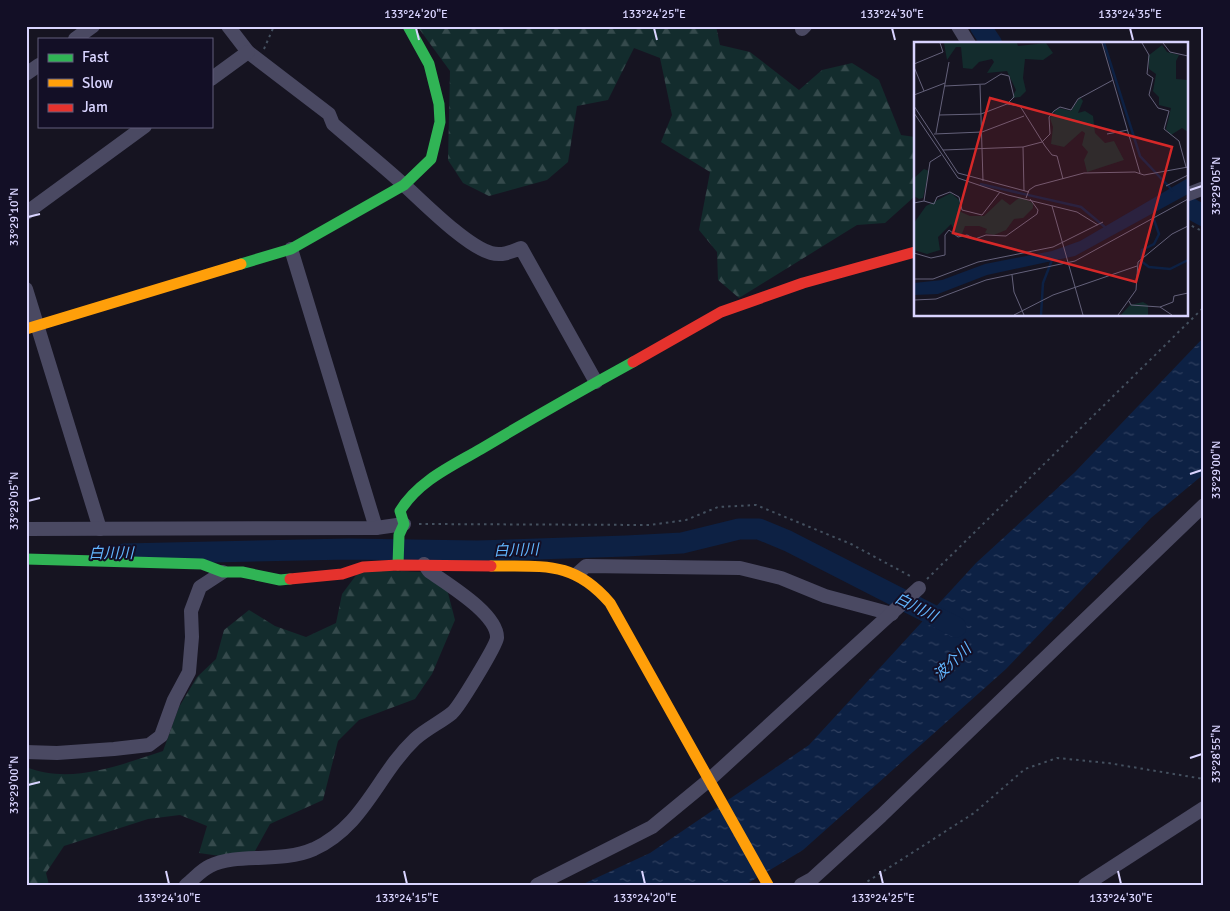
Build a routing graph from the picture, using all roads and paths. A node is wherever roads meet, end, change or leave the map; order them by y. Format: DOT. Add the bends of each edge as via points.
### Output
graph roads {
  1 [pos="93,26"];
  2 [pos="228,26"];
  3 [pos="274,26"];
  4 [pos="408,26"];
  5 [pos="958,26"];
  6 [pos="77,38"];
  7 [pos="967,42"];
  8 [pos="254,56"];
  9 [pos="38,66"];
  10 [pos="26,74"];
  11 [pos="212,77"];
  12 [pos="143,128"];
  13 [pos="404,185"];
  14 [pos="1204,188"];
  15 [pos="1188,194"];
  16 [pos="26,213"];
  17 [pos="1188,224"];
  18 [pos="1204,232"];
  19 [pos="291,248"];
  20 [pos="914,252"];
  21 [pos="26,289"];
  22 [pos="1204,307"];
  23 [pos="32,328"];
  24 [pos="596,382"];
  25 [pos="1204,505"];
  26 [pos="376,528"];
  27 [pos="26,529"];
  28 [pos="100,529"];
  29 [pos="401,530"];
  30 [pos="26,559"];
  31 [pos="398,561"];
  32 [pos="424,564"];
  33 [pos="223,572"];
  34 [pos="577,574"];
  35 [pos="919,583"];
  36 [pos="896,609"];
  37 [pos="26,752"];
  38 [pos="1204,779"];
  39 [pos="709,780"];
  40 [pos="1204,808"];
  41 [pos="186,885"];
  42 [pos="537,885"];
  43 [pos="768,885"];
  44 [pos="801,885"];
  45 [pos="862,885"];
  46 [pos="1086,885"];
  1 -- 6 [label="street"];
  2 -- 8 [label="street"];
  3 -- 8 [label="path"];
  4 -- 13 [label="street" via="429,64 440,122 431,159"];
  5 -- 7 [label="street"];
  8 -- 11 [label="street"];
  8 -- 13 [label="street" via="329,114 333,124"];
  9 -- 10 [label="street"];
  12 -- 16 [label="street"];
  13 -- 19 [label="street"];
  13 -- 24 [label="street" via="427,208 478,247 505,255 521,248"];
  14 -- 15 [label="street"];
  17 -- 18 [label="path"];
  19 -- 23 [label="street"];
  19 -- 26 [label="street"];
  20 -- 24 [label="street" via="803,283 721,312"];
  21 -- 23 [label="street"];
  22 -- 35 [label="path"];
  23 -- 28 [label="street"];
  24 -- 29 [label="street" via="431,479 409,496 400,511"];
  25 -- 44 [label="street" via="881,816 812,879"];
  26 -- 28 [label="street"];
  26 -- 29 [label="street"];
  27 -- 28 [label="street"];
  29 -- 31 [label="street"];
  29 -- 35 [label="path" via="650,525 686,520 718,507 756,505 851,544"];
  30 -- 33 [label="street" via="202,564"];
  31 -- 32 [label="street"];
  31 -- 33 [label="street" via="342,574 280,580 242,572"];
  32 -- 34 [label="street" via="550,567"];
  32 -- 41 [label="street" via="491,620 497,638 493,650 454,712 416,738 353,821 333,838 312,850 283,858 221,862 209,866"];
  33 -- 37 [label="street" via="200,587 191,611 189,672 174,700 161,736 149,745 58,753"];
  34 -- 36 [label="street" via="586,566 740,568 781,578 824,596"];
  34 -- 39 [label="street" via="597,588 610,603"];
  35 -- 36 [label="street"];
  36 -- 39 [label="street"];
  38 -- 45 [label="path" via="1057,758 1025,769 974,813"];
  39 -- 42 [label="street" via="652,827"];
  39 -- 43 [label="street"];
  40 -- 46 [label="street"];
}
